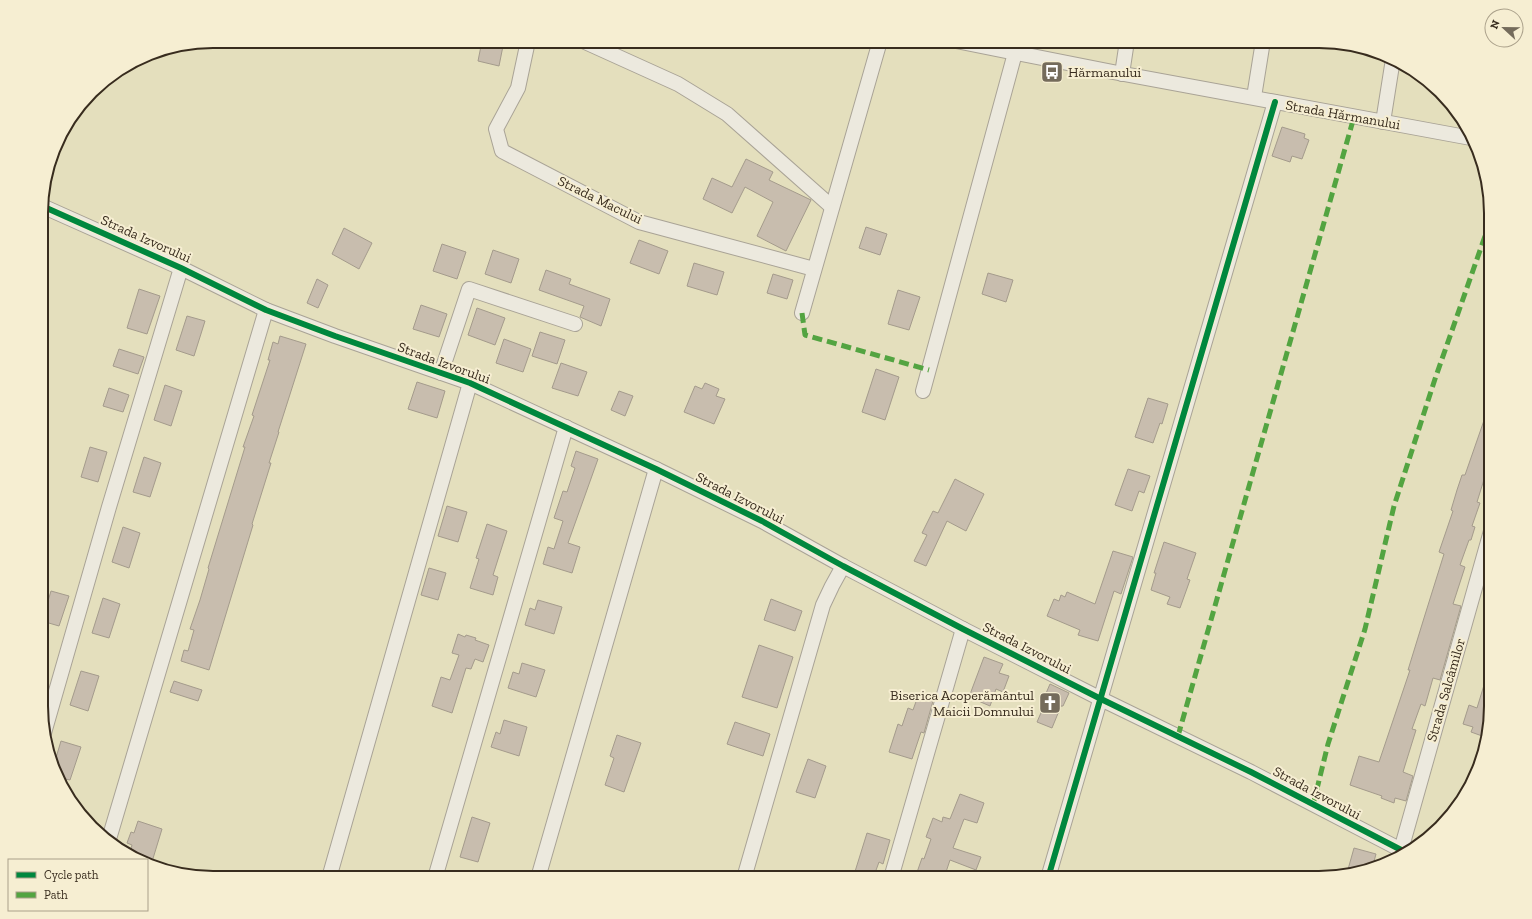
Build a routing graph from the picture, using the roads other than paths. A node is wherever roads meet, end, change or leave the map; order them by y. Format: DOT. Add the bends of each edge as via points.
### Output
graph roads {
  1 [pos="527,48"];
  2 [pos="598,48"];
  3 [pos="878,48"];
  4 [pos="990,48"];
  5 [pos="1126,48"];
  6 [pos="1262,48"];
  7 [pos="1015,53"];
  8 [pos="1391,65"];
  9 [pos="1122,74"];
  10 [pos="1254,98"];
  11 [pos="1275,102"];
  12 [pos="1383,122"];
  13 [pos="1466,137"];
  14 [pos="832,207"];
  15 [pos="48,209"];
  16 [pos="181,268"];
  17 [pos="814,269"];
  18 [pos="266,310"];
  19 [pos="802,313"];
  20 [pos="575,324"];
  21 [pos="441,373"];
  22 [pos="470,383"];
  23 [pos="923,391"];
  24 [pos="566,427"];
  25 [pos="656,469"];
  26 [pos="1484,557"];
  27 [pos="843,566"];
  28 [pos="963,629"];
  29 [pos="1101,699"];
  30 [pos="48,719"];
  31 [pos="110,835"];
  32 [pos="1405,847"];
  33 [pos="1400,850"];
  34 [pos="331,871"];
  35 [pos="437,871"];
  36 [pos="540,871"];
  37 [pos="746,871"];
  38 [pos="893,871"];
  39 [pos="1050,871"];
  1 -- 17 [label="street, Strada Macului" via="518,88 496,129 502,151 639,222"];
  2 -- 14 [label="street" via="678,84 727,114"];
  3 -- 14 [label="street"];
  4 -- 7 [label="street, Strada Hărmanului"];
  5 -- 9 [label="street"];
  6 -- 10 [label="street"];
  7 -- 9 [label="street, Strada Hărmanului"];
  7 -- 23 [label="street"];
  8 -- 12 [label="street"];
  9 -- 10 [label="street, Strada Hărmanului"];
  10 -- 11 [label="street, Strada Hărmanului"];
  11 -- 12 [label="street, Strada Hărmanului"];
  11 -- 29 [label="street"];
  12 -- 13 [label="street, Strada Hărmanului"];
  14 -- 17 [label="street"];
  15 -- 16 [label="street, Strada Izvorului"];
  16 -- 18 [label="street, Strada Izvorului"];
  16 -- 30 [label="street"];
  17 -- 19 [label="street"];
  18 -- 21 [label="street, Strada Izvorului"];
  18 -- 31 [label="street"];
  20 -- 21 [label="street" via="469,289"];
  21 -- 22 [label="street, Strada Izvorului"];
  22 -- 24 [label="street, Strada Izvorului"];
  22 -- 34 [label="street"];
  24 -- 25 [label="street, Strada Izvorului"];
  24 -- 35 [label="street"];
  25 -- 27 [label="street, Strada Izvorului" via="762,521"];
  25 -- 36 [label="street"];
  26 -- 32 [label="street, Strada Salcâmilor"];
  27 -- 28 [label="street, Strada Izvorului"];
  27 -- 37 [label="street" via="823,605"];
  28 -- 29 [label="street, Strada Izvorului"];
  28 -- 38 [label="street"];
  29 -- 33 [label="street, Strada Izvorului" via="1251,772"];
  29 -- 39 [label="street"];
}
